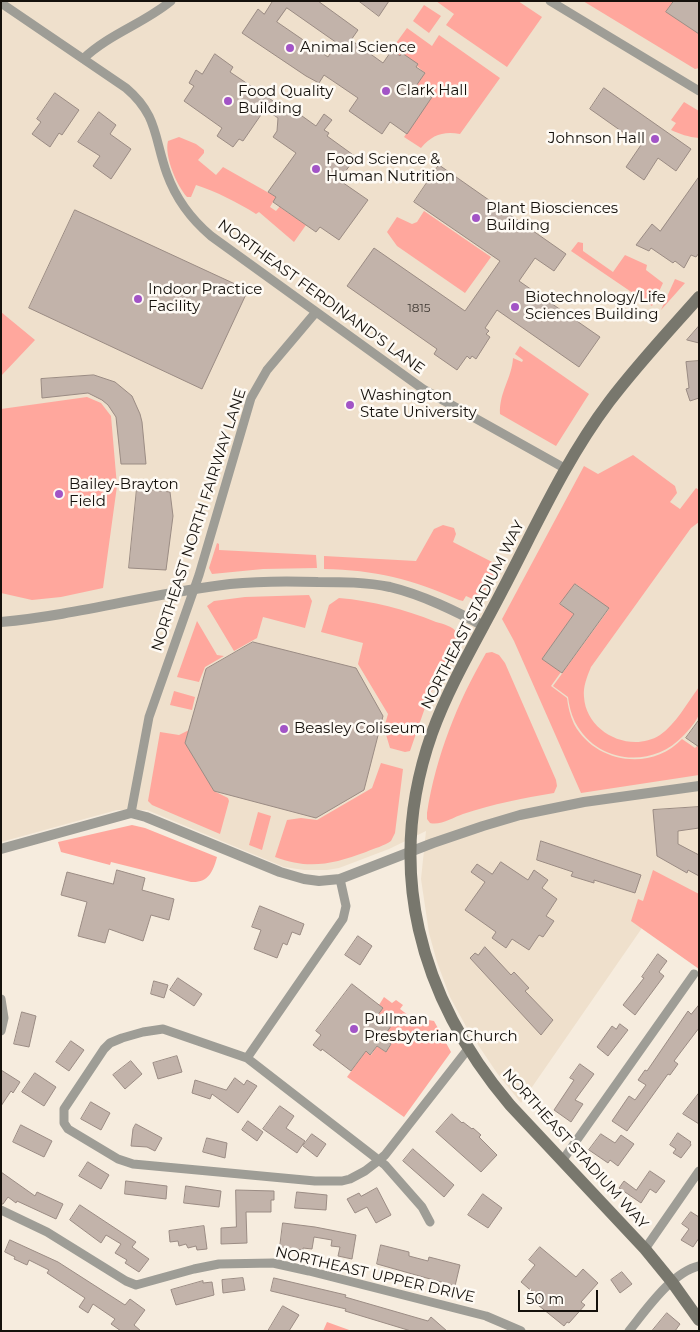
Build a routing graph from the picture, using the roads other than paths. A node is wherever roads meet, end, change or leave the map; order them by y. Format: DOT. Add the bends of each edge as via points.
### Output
graph roads {
  1 [pos="171,1"];
  2 [pos="550,1"];
  3 [pos="1,3"];
  4 [pos="83,59"];
  5 [pos="699,91"];
  6 [pos="699,297"];
  7 [pos="316,312"];
  8 [pos="566,469"];
  9 [pos="192,590"];
  10 [pos="1,622"];
  11 [pos="484,626"];
  12 [pos="699,786"];
  13 [pos="131,813"];
  14 [pos="1,849"];
  15 [pos="411,851"];
  16 [pos="340,879"];
  17 [pos="694,974"];
  18 [pos="1,999"];
  19 [pos="1,1031"];
  20 [pos="468,1049"];
  21 [pos="247,1058"];
  22 [pos="378,1160"];
  23 [pos="562,1161"];
  24 [pos="699,1171"];
  25 [pos="1,1210"];
  26 [pos="430,1222"];
  27 [pos="645,1249"];
  28 [pos="699,1266"];
  29 [pos="672,1282"];
  30 [pos="699,1320"];
  31 [pos="522,1331"];
  32 [pos="629,1331"];
  1 -- 4 [label="street" via="154,14 105,40"];
  2 -- 5 [label="street"];
  3 -- 4 [label="street, NORTHEAST FERDINAND'S LANE"];
  4 -- 7 [label="street, NORTHEAST FERDINAND'S LANE" via="126,88 145,108 155,130 166,173 193,219 233,254"];
  6 -- 8 [label="main road, NORTHEAST STADIUM WAY" via="608,403"];
  7 -- 8 [label="street, NORTHEAST FERDINAND'S LANE" via="423,389"];
  7 -- 9 [label="street, NORTHEAST NORTH FAIRWAY LANE" via="267,370 251,398"];
  8 -- 11 [label="main road, NORTHEAST STADIUM WAY"];
  9 -- 10 [label="street"];
  9 -- 11 [label="street" via="274,582 340,581 380,585 426,599"];
  9 -- 13 [label="street, NORTHEAST NORTH FAIRWAY LANE" via="149,717"];
  11 -- 15 [label="main road, NORTHEAST STADIUM WAY" via="446,699 427,748 415,797"];
  12 -- 15 [label="street" via="584,802 520,815"];
  13 -- 14 [label="street"];
  13 -- 16 [label="street" via="288,875 310,880"];
  15 -- 16 [label="street"];
  15 -- 20 [label="main road, NORTHEAST STADIUM WAY" via="414,906 427,961 447,1012"];
  16 -- 21 [label="street" via="346,906 343,919"];
  17 -- 23 [label="street"];
  18 -- 19 [label="street" via="4,1018"];
  20 -- 22 [label="street"];
  20 -- 23 [label="main road, NORTHEAST STADIUM WAY" via="493,1086"];
  21 -- 22 [label="street"];
  21 -- 22 [label="street" via="163,1030 122,1038 104,1049 64,1109 64,1123 68,1129 133,1164 326,1182 350,1178"];
  22 -- 26 [label="street" via="422,1207"];
  23 -- 27 [label="main road, NORTHEAST STADIUM WAY"];
  24 -- 27 [label="street"];
  25 -- 31 [label="street, NORTHEAST UPPER DRIVE" via="47,1232 136,1285 219,1264 273,1263 486,1316"];
  27 -- 29 [label="main road, NORTHEAST STADIUM WAY"];
  28 -- 29 [label="street" via="690,1268"];
  29 -- 30 [label="main road, NORTHEAST STADIUM WAY"];
  29 -- 32 [label="street"];
}
